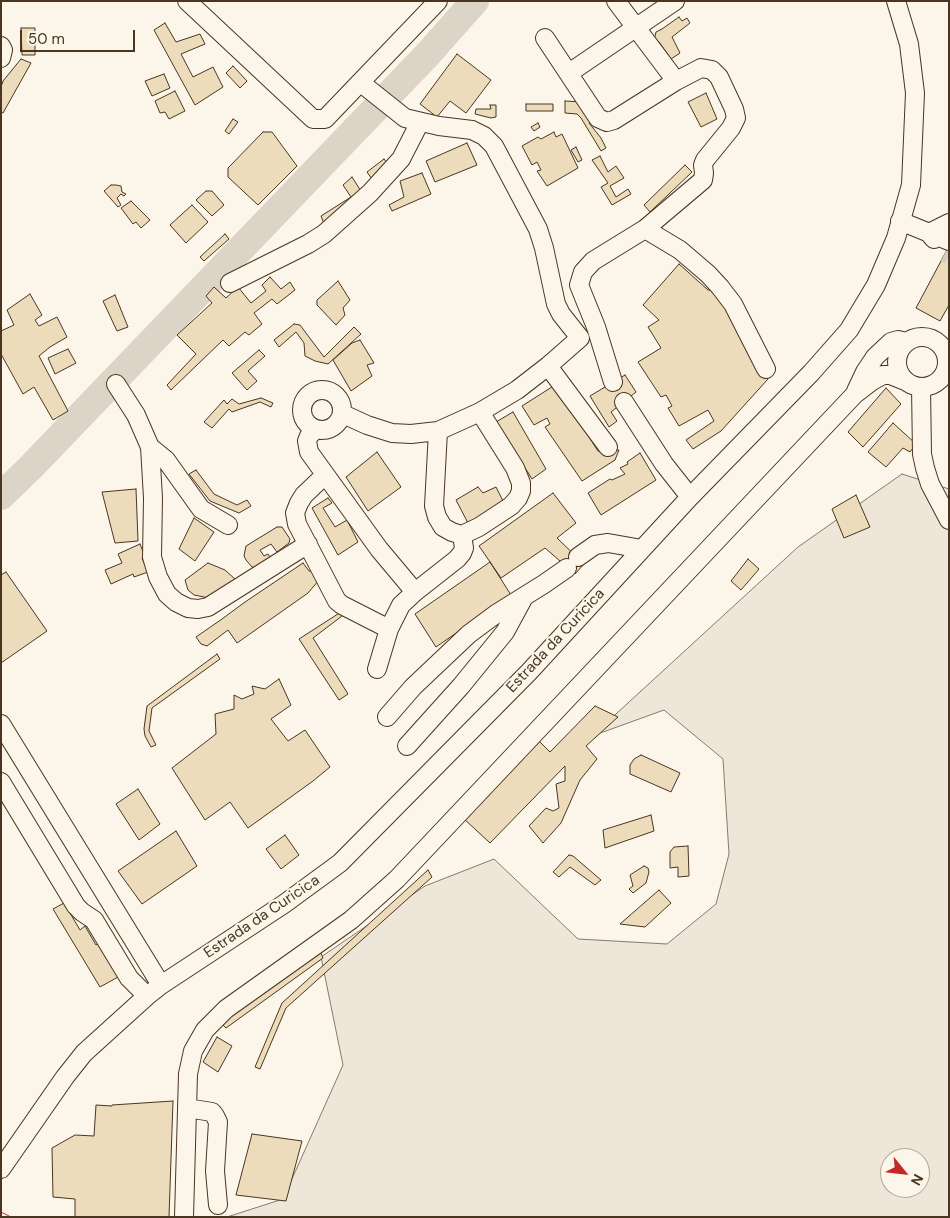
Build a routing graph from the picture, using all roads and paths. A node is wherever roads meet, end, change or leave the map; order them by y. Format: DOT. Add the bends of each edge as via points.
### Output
graph roads {
  1 [pos="187,1"];
  2 [pos="438,1"];
  3 [pos="616,1"];
  4 [pos="675,1"];
  5 [pos="896,1"];
  6 [pos="636,28"];
  7 [pos="546,38"];
  8 [pos="1,46"];
  9 [pos="1,58"];
  10 [pos="569,74"];
  11 [pos="676,81"];
  12 [pos="365,86"];
  13 [pos="420,122"];
  14 [pos="900,221"];
  15 [pos="949,223"];
  16 [pos="645,229"];
  17 [pos="929,233"];
  18 [pos="947,247"];
  19 [pos="230,283"];
  20 [pos="596,327"];
  21 [pos="940,337"];
  22 [pos="580,338"];
  23 [pos="906,342"];
  24 [pos="548,366"];
  25 [pos="948,366"];
  26 [pos="766,369"];
  27 [pos="613,382"];
  28 [pos="116,384"];
  29 [pos="913,384"];
  30 [pos="854,394"];
  31 [pos="624,402"];
  32 [pos="480,412"];
  33 [pos="343,414"];
  34 [pos="315,430"];
  35 [pos="438,431"];
  36 [pos="150,447"];
  37 [pos="608,447"];
  38 [pos="325,475"];
  39 [pos="690,497"];
  40 [pos="949,520"];
  41 [pos="228,525"];
  42 [pos="462,535"];
  43 [pos="308,544"];
  44 [pos="642,549"];
  45 [pos="415,592"];
  46 [pos="524,596"];
  47 [pos="389,629"];
  48 [pos="377,669"];
  49 [pos="387,717"];
  50 [pos="1,724"];
  51 [pos="406,746"];
  52 [pos="1,782"];
  53 [pos="161,985"];
  54 [pos="147,996"];
  55 [pos="187,1108"];
  56 [pos="1,1169"];
  57 [pos="218,1205"];
  58 [pos="184,1217"];
  1 -- 12 [label="street" via="313,119 326,119"];
  2 -- 12 [label="street"];
  3 -- 6 [label="street"];
  4 -- 6 [label="street"];
  5 -- 14 [label="street, Estrada da Curicica" via="909,44 915,93 911,185"];
  6 -- 10 [label="street"];
  6 -- 11 [label="street"];
  7 -- 10 [label="street"];
  8 -- 9 [label="street"];
  10 -- 11 [label="street" via="598,118 607,122"];
  11 -- 16 [label="street" via="701,68 712,70 719,77 736,118 703,165 703,180"];
  12 -- 13 [label="street" via="405,118"];
  13 -- 19 [label="street" via="401,159 370,193 324,234"];
  13 -- 22 [label="street" via="472,130 494,146 538,229 556,304"];
  14 -- 17 [label="street"];
  14 -- 39 [label="street, Estrada da Curicica" via="876,285 849,330"];
  15 -- 17 [label="street"];
  16 -- 20 [label="street" via="593,261 583,272 579,285"];
  16 -- 26 [label="street" via="680,250 720,287"];
  17 -- 18 [label="street"];
  20 -- 22 [label="street"];
  20 -- 27 [label="street"];
  21 -- 23 [label="street" via="914,338"];
  21 -- 25 [label="street" via="939,343"];
  22 -- 24 [label="street"];
  23 -- 29 [label="street" via="900,348 897,365 900,374"];
  23 -- 30 [label="street" via="891,342 875,357"];
  24 -- 32 [label="street" via="517,390"];
  24 -- 37 [label="street"];
  25 -- 29 [label="street" via="937,382 930,386"];
  28 -- 36 [label="street" via="136,415"];
  29 -- 30 [label="street" via="883,375"];
  29 -- 40 [label="street" via="925,468"];
  30 -- 55 [label="street" via="397,879 351,920 226,1009 205,1030 193,1051 188,1074"];
  31 -- 39 [label="street" via="664,464"];
  32 -- 35 [label="street"];
  32 -- 42 [label="street" via="515,468 521,491 511,506"];
  33 -- 34 [label="street" via="337,425 327,430"];
  33 -- 34 [label="street" via="342,403 335,394 324,390 313,392 304,401 302,412 306,423"];
  33 -- 35 [label="street" via="392,433"];
  34 -- 38 [label="street" via="309,436 307,446"];
  35 -- 42 [label="street" via="434,506 444,527"];
  36 -- 41 [label="street" via="166,460 201,509"];
  36 -- 43 [label="street" via="152,557 167,594 176,602 188,608 208,607"];
  38 -- 43 [label="street" via="304,495 296,513 297,524"];
  38 -- 45 [label="street"];
  39 -- 44 [label="street, Estrada da Curicica"];
  42 -- 45 [label="street" via="462,553"];
  43 -- 47 [label="street" via="336,601"];
  44 -- 46 [label="street" via="608,543 595,545"];
  44 -- 53 [label="street, Estrada da Curicica" via="529,672 340,863"];
  45 -- 47 [label="street" via="401,605"];
  46 -- 49 [label="street" via="469,634 413,687"];
  46 -- 51 [label="street" via="505,632"];
  47 -- 48 [label="street"];
  50 -- 53 [label="street"];
  52 -- 54 [label="street" via="76,906 94,920 129,978"];
  53 -- 54 [label="street, Estrada da Curicica"];
  54 -- 56 [label="street, Estrada da Curicica" via="84,1053"];
  55 -- 57 [label="street" via="212,1112 218,1122 215,1171"];
  55 -- 58 [label="street"];
}
